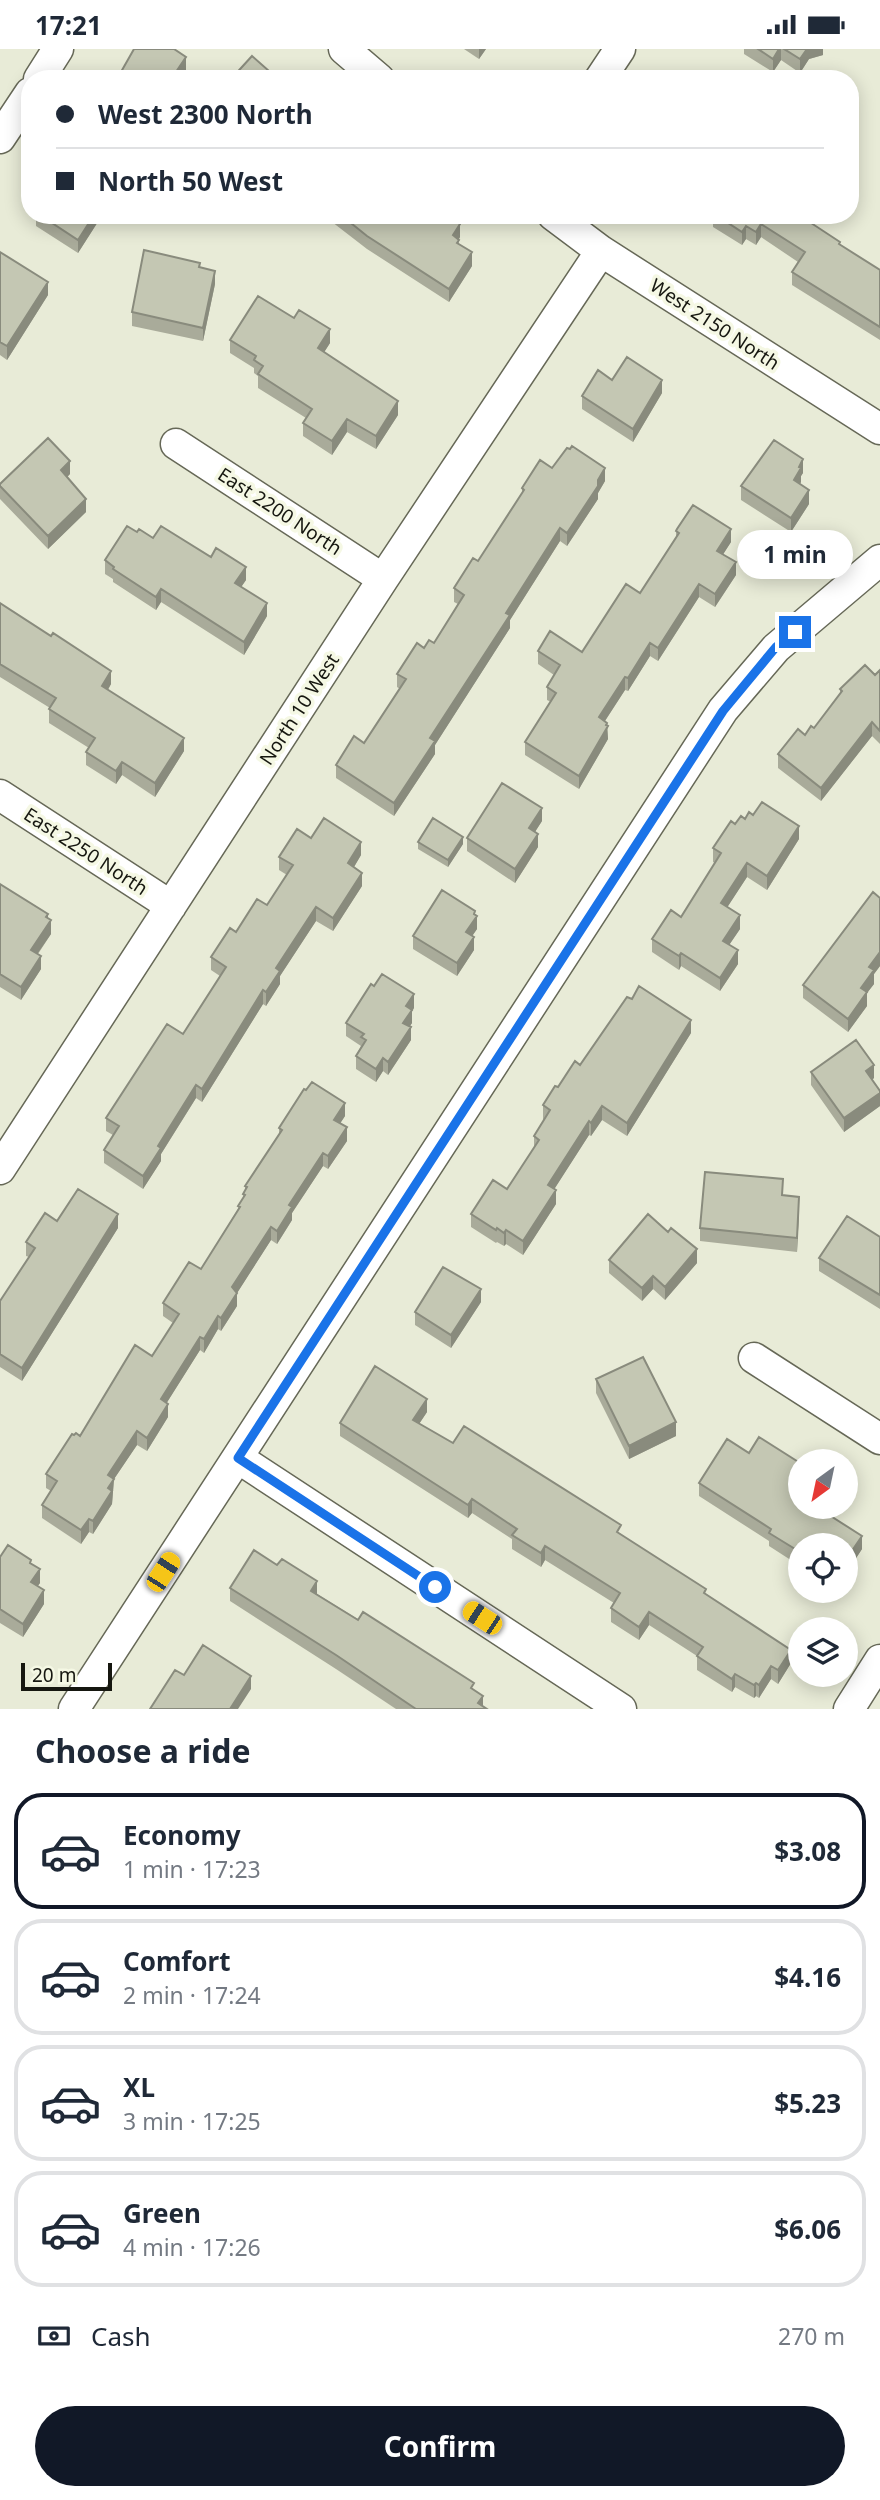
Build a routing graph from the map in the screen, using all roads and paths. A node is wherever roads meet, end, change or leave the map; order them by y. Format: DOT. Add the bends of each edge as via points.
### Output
graph roads {
  1 [pos="58,49"];
  2 [pos="344,49"];
  3 [pos="620,49"];
  4 [pos="45,70"];
  5 [pos="368,70"];
  6 [pos="606,70"];
  7 [pos="21,106"];
  8 [pos="0,138"];
  9 [pos="565,224"];
  10 [pos="601,251"];
  11 [pos="880,429"];
  12 [pos="176,444"];
  13 [pos="880,560"];
  14 [pos="383,579"];
  15 [pos="0,795"];
  16 [pos="171,906"];
  17 [pos="0,1169"];
  18 [pos="754,1358"];
  19 [pos="880,1439"];
  20 [pos="238,1458"];
  21 [pos="880,1660"];
  22 [pos="74,1709"];
  23 [pos="621,1709"];
  24 [pos="849,1709"];
  1 -- 4 [label="street"];
  2 -- 5 [label="street"];
  3 -- 6 [label="street"];
  7 -- 8 [label="street"];
  9 -- 10 [label="street, West 2150 North"];
  10 -- 11 [label="street, West 2150 North"];
  10 -- 14 [label="street, North 10 West"];
  12 -- 14 [label="street, East 2200 North"];
  13 -- 20 [label="street" via="776,647 723,711"];
  14 -- 16 [label="street, North 10 West"];
  15 -- 16 [label="street, East 2250 North"];
  16 -- 17 [label="street, North 10 West"];
  18 -- 19 [label="street"];
  20 -- 22 [label="street"];
  20 -- 23 [label="street"];
  21 -- 24 [label="street"];
}
